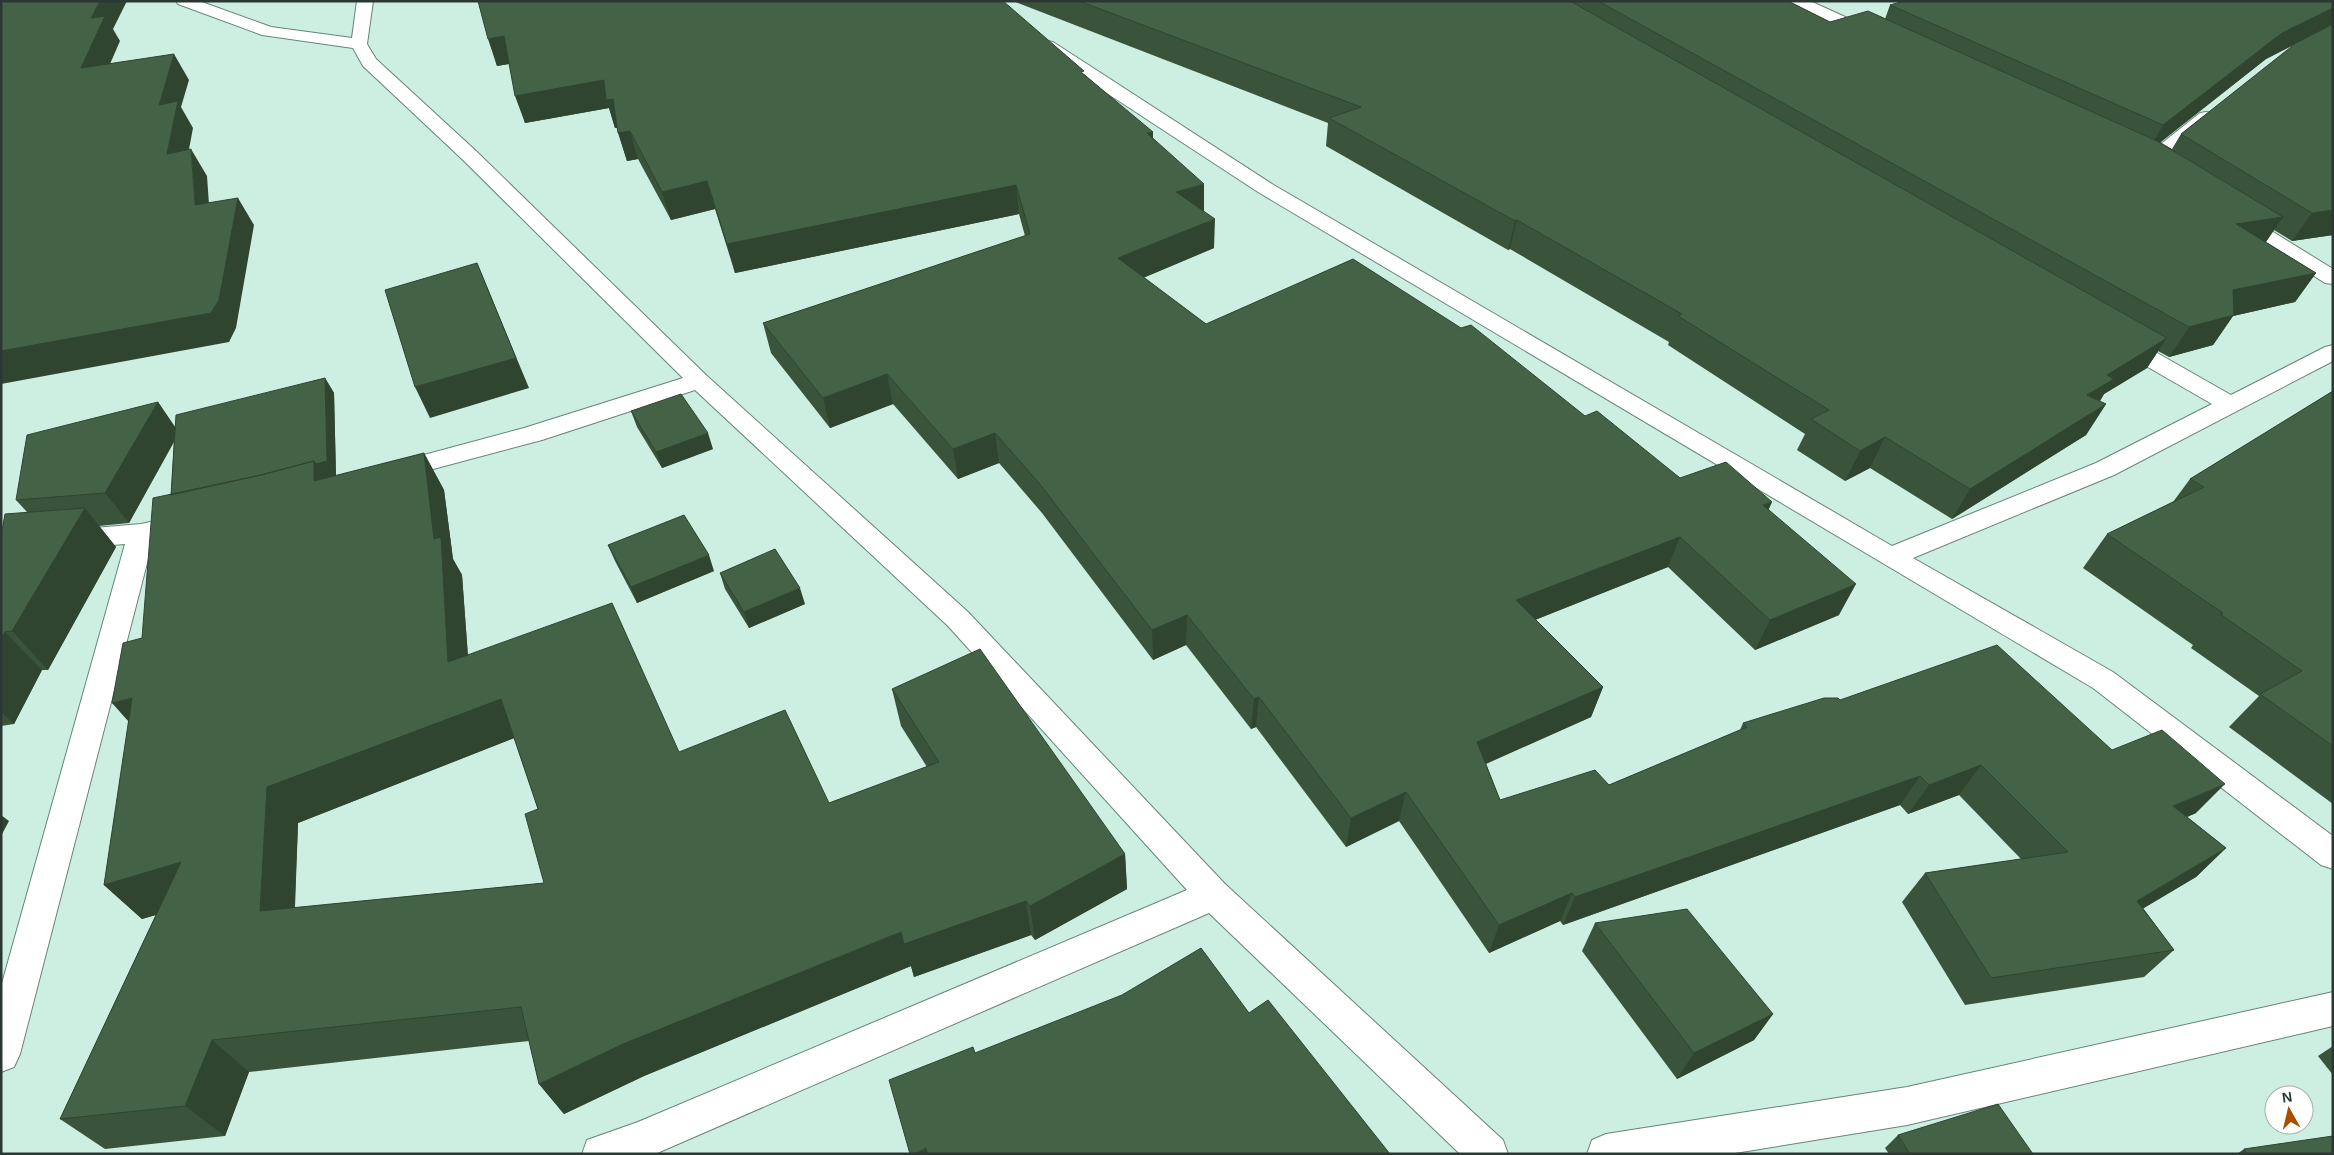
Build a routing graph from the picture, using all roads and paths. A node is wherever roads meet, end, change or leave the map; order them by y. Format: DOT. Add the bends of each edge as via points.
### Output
graph roads {
  1 [pos="184,1"];
  2 [pos="365,1"];
  3 [pos="1797,1"];
  4 [pos="1027,33"];
  5 [pos="359,44"];
  6 [pos="1889,44"];
  7 [pos="2218,107"];
  8 [pos="2131,154"];
  9 [pos="2149,163"];
  10 [pos="2166,173"];
  11 [pos="2224,210"];
  12 [pos="2333,278"];
  13 [pos="2104,332"];
  14 [pos="2333,352"];
  15 [pos="698,381"];
  16 [pos="2230,404"];
  17 [pos="371,478"];
  18 [pos="208,518"];
  19 [pos="141,533"];
  20 [pos="1,545"];
  21 [pos="1890,557"];
  22 [pos="2333,855"];
  23 [pos="1213,895"];
  24 [pos="2333,1009"];
  25 [pos="1,1054"];
  26 [pos="601,1154"];
  27 [pos="1489,1154"];
  28 [pos="1606,1154"];
  1 -- 5 [label="street" via="268,32"];
  2 -- 5 [label="street"];
  3 -- 6 [label="street"];
  4 -- 21 [label="street" via="1265,188"];
  5 -- 15 [label="street" via="369,62 469,155"];
  7 -- 9 [label="street"];
  8 -- 9 [label="street"];
  9 -- 10 [label="street"];
  11 -- 12 [label="street"];
  13 -- 16 [label="street"];
  14 -- 16 [label="street"];
  15 -- 17 [label="street" via="533,434"];
  15 -- 23 [label="street" via="958,619"];
  16 -- 21 [label="street" via="2105,469"];
  18 -- 19 [label="street"];
  19 -- 20 [label="street"];
  19 -- 25 [label="street"];
  21 -- 22 [label="street" via="2103,680"];
  23 -- 26 [label="street" via="639,1141"];
  23 -- 27 [label="street"];
  24 -- 28 [label="street" via="1907,1106"];
}
